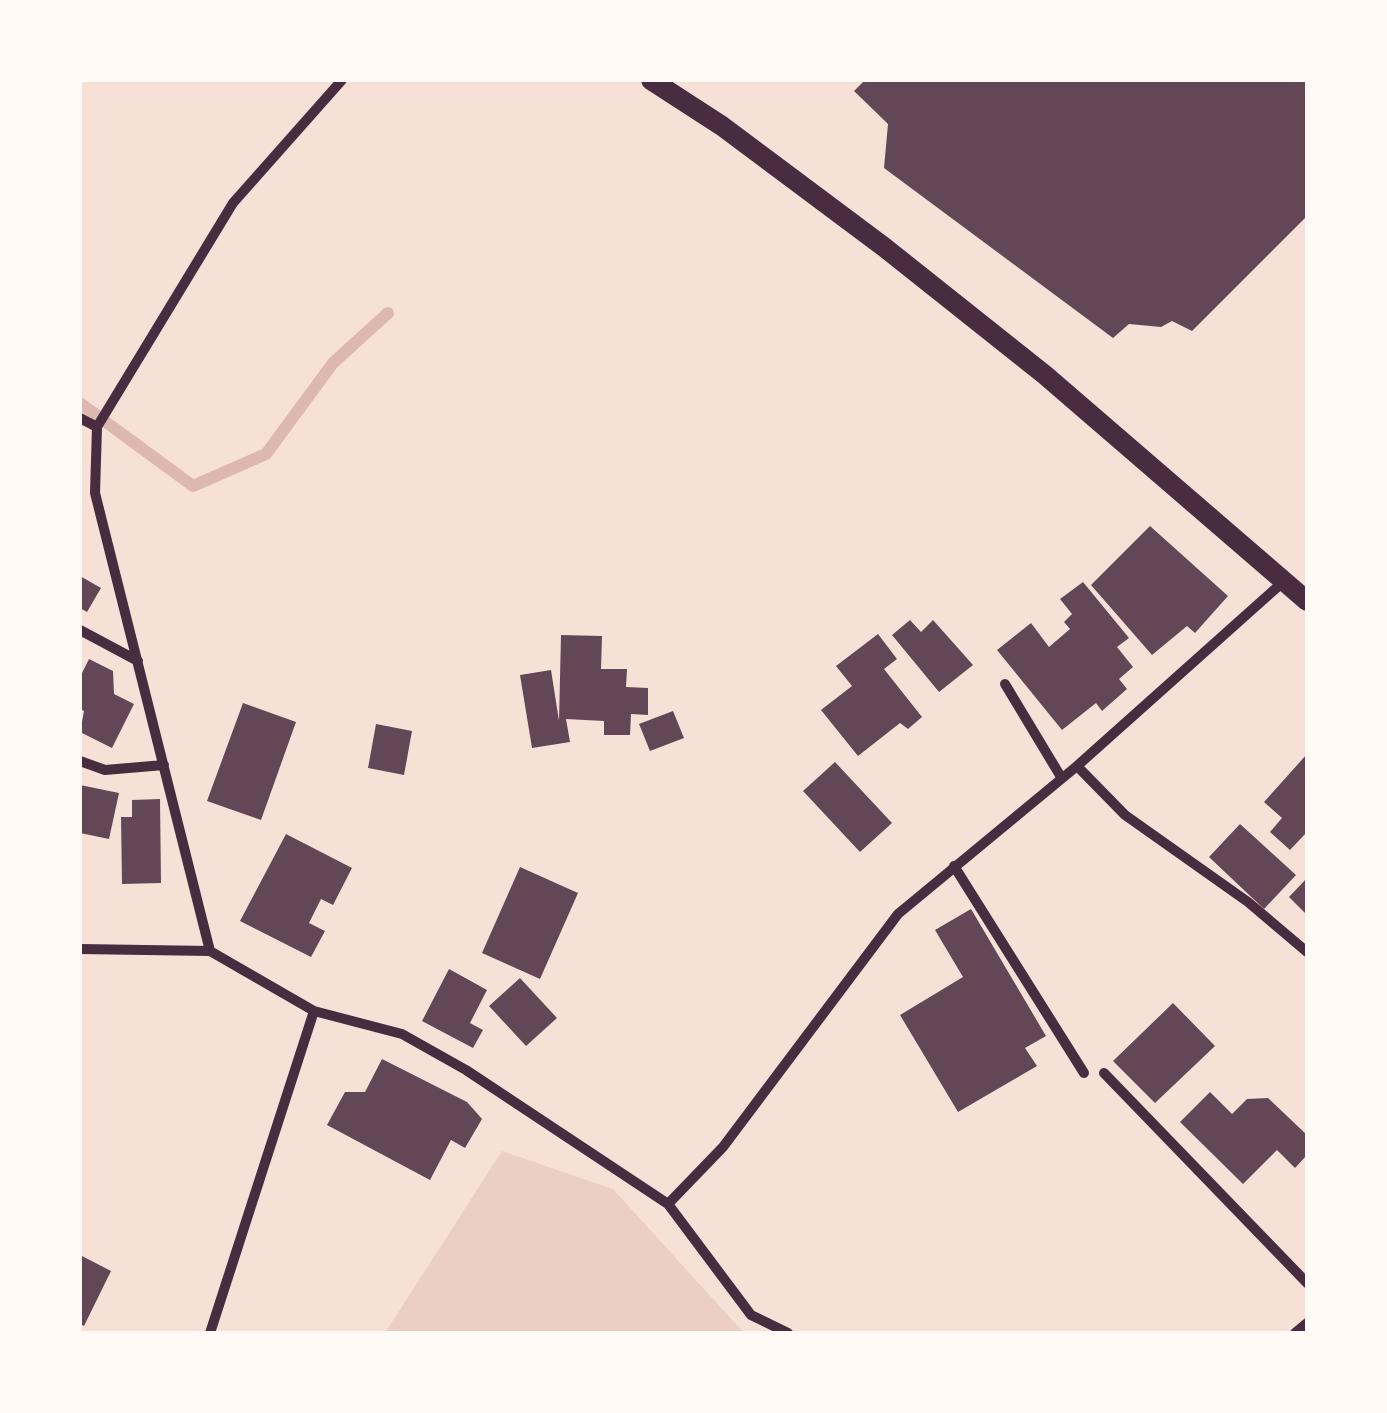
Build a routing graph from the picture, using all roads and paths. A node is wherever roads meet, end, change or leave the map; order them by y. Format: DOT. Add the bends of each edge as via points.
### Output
graph roads {
  1 [pos="342,80"];
  2 [pos="651,80"];
  3 [pos="80,418"];
  4 [pos="97,427"];
  5 [pos="1283,582"];
  6 [pos="1307,601"];
  7 [pos="80,630"];
  8 [pos="138,661"];
  9 [pos="1005,684"];
  10 [pos="80,761"];
  11 [pos="164,765"];
  12 [pos="1076,766"];
  13 [pos="1061,777"];
  14 [pos="954,866"];
  15 [pos="80,949"];
  16 [pos="210,951"];
  17 [pos="1307,952"];
  18 [pos="314,1011"];
  19 [pos="1084,1073"];
  20 [pos="1104,1074"];
  21 [pos="668,1204"];
  22 [pos="1307,1283"];
  23 [pos="1307,1323"];
  24 [pos="210,1333"];
  25 [pos="788,1333"];
  26 [pos="1296,1333"];
  1 -- 4 [label="street" via="234,203"];
  2 -- 5 [label="main road" via="722,126 1046,375"];
  3 -- 4 [label="street"];
  4 -- 8 [label="street" via="95,493"];
  5 -- 6 [label="main road"];
  5 -- 12 [label="street"];
  7 -- 8 [label="street"];
  8 -- 11 [label="street"];
  9 -- 13 [label="street"];
  10 -- 11 [label="street" via="105,770"];
  11 -- 16 [label="street"];
  12 -- 13 [label="street"];
  12 -- 17 [label="street" via="1125,816"];
  13 -- 14 [label="street"];
  14 -- 19 [label="street"];
  14 -- 21 [label="street" via="898,914 723,1147"];
  15 -- 16 [label="street"];
  16 -- 18 [label="street"];
  18 -- 21 [label="street" via="402,1034"];
  18 -- 24 [label="street"];
  20 -- 22 [label="street"];
  21 -- 25 [label="street" via="751,1315"];
  23 -- 26 [label="street"];
}
